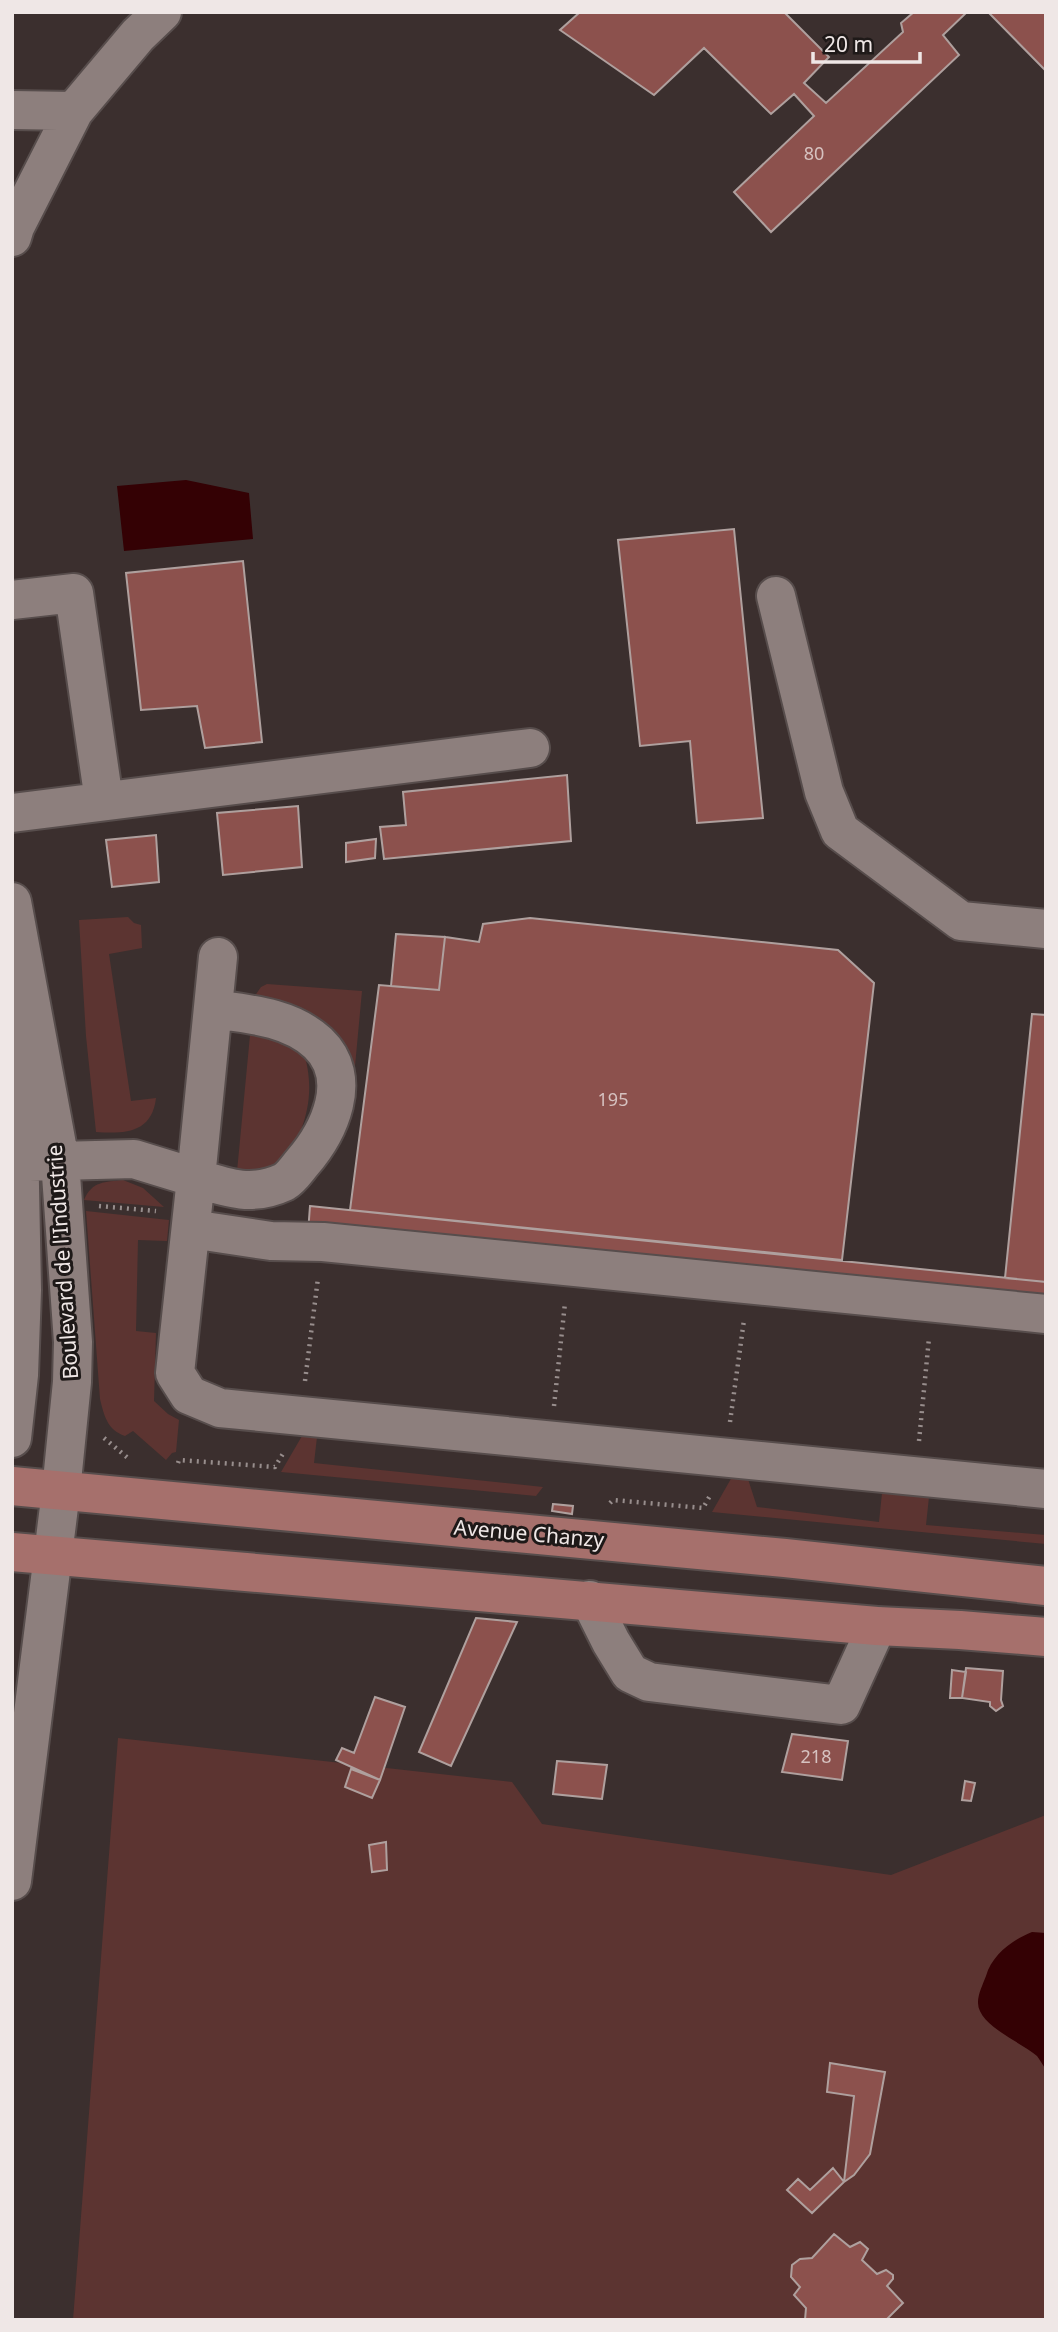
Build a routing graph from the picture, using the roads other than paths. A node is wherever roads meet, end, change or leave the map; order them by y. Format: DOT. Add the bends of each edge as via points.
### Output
graph roads {
  1 [pos="162,12"];
  2 [pos="12,110"];
  3 [pos="74,111"];
  4 [pos="13,228"];
  5 [pos="776,596"];
  6 [pos="12,600"];
  7 [pos="530,748"];
  8 [pos="104,801"];
  9 [pos="12,813"];
  10 [pos="13,906"];
  11 [pos="1046,929"];
  12 [pos="218,957"];
  13 [pos="213,1009"];
  14 [pos="60,1161"];
  15 [pos="20,1162"];
  16 [pos="196,1178"];
  17 [pos="191,1229"];
  18 [pos="1046,1314"];
  19 [pos="12,1438"];
  20 [pos="12,1486"];
  21 [pos="1046,1489"];
  22 [pos="61,1491"];
  23 [pos="12,1552"];
  24 [pos="54,1556"];
  25 [pos="1046,1586"];
  26 [pos="590,1600"];
  27 [pos="877,1626"];
  28 [pos="1046,1637"];
  29 [pos="12,1881"];
  1 -- 3 [label="street"];
  2 -- 3 [label="street"];
  3 -- 4 [label="street"];
  5 -- 11 [label="street" via="824,792 840,831 961,921"];
  6 -- 8 [label="street" via="74,593"];
  7 -- 8 [label="street"];
  8 -- 9 [label="street"];
  10 -- 14 [label="street, Boulevard de l'Industrie"];
  10 -- 15 [label="street, Boulevard de l'Industrie"];
  12 -- 13 [label="street"];
  13 -- 16 [label="street"];
  13 -- 16 [label="street" via="269,1017 318,1043 330,1059 337,1095 322,1136 287,1180 235,1191"];
  14 -- 15 [label="street"];
  14 -- 16 [label="street" via="134,1159"];
  14 -- 22 [label="street, Boulevard de l'Industrie" via="73,1342"];
  15 -- 19 [label="street, Boulevard de l'Industrie" via="21,1339"];
  16 -- 17 [label="street"];
  17 -- 18 [label="street" via="271,1241 323,1242"];
  17 -- 21 [label="street" via="175,1373 189,1395 220,1408"];
  20 -- 22 [label="main road, Avenue Chanzy"];
  22 -- 24 [label="street, Boulevard de l'Industrie"];
  22 -- 25 [label="main road, Avenue Chanzy"];
  23 -- 24 [label="main road"];
  24 -- 26 [label="main road"];
  24 -- 29 [label="street, Boulevard de l'Industrie"];
  26 -- 27 [label="main road"];
  26 -- 27 [label="street" via="630,1673 649,1682 841,1705"];
  27 -- 28 [label="main road"];
}
